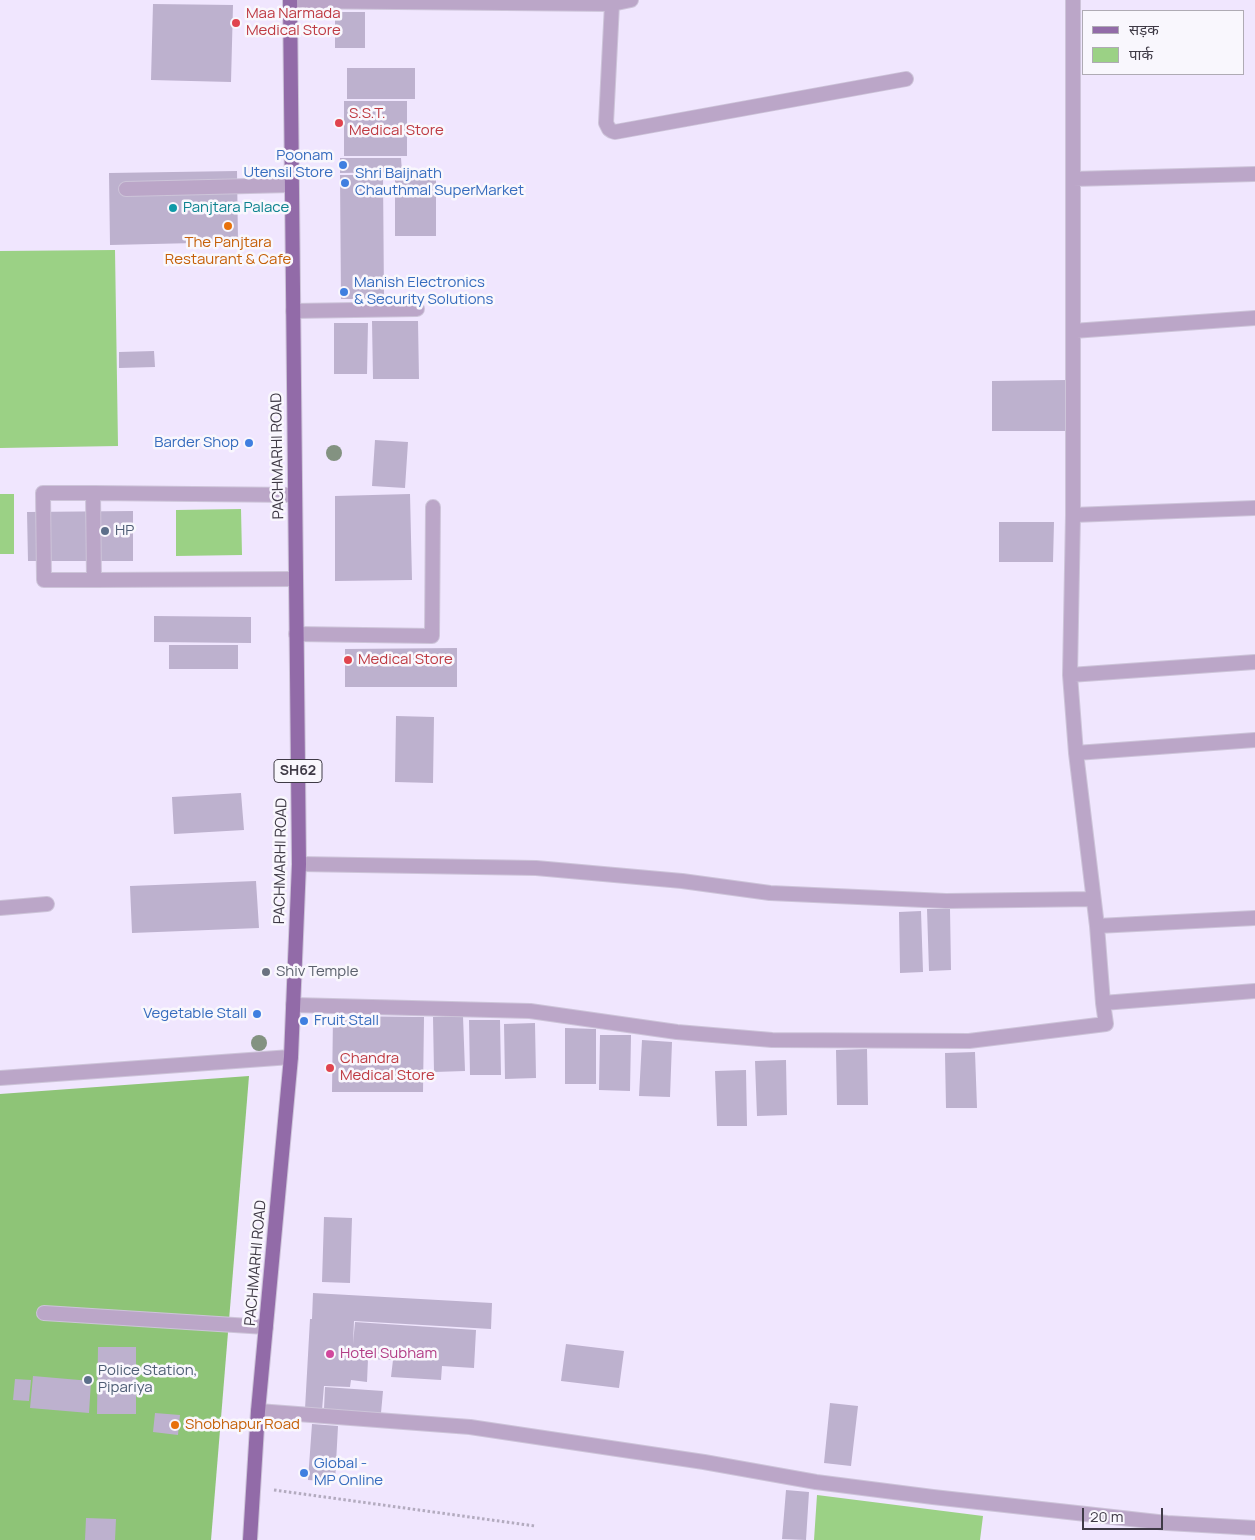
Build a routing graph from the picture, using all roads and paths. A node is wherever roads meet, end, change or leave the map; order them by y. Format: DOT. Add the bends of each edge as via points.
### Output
graph roads {
  1 [pos="290,0"];
  2 [pos="631,0"];
  3 [pos="1073,0"];
  4 [pos="612,4"];
  5 [pos="906,79"];
  6 [pos="1255,174"];
  7 [pos="1073,179"];
  8 [pos="291,185"];
  9 [pos="126,189"];
  10 [pos="417,308"];
  11 [pos="293,311"];
  12 [pos="1255,318"];
  13 [pos="1073,330"];
  14 [pos="93,493"];
  15 [pos="295,495"];
  16 [pos="433,507"];
  17 [pos="1255,508"];
  18 [pos="1073,515"];
  19 [pos="296,579"];
  20 [pos="94,580"];
  21 [pos="296,634"];
  22 [pos="1255,662"];
  23 [pos="1070,675"];
  24 [pos="1255,740"];
  25 [pos="1076,754"];
  26 [pos="299,864"];
  27 [pos="1093,899"];
  28 [pos="47,904"];
  29 [pos="0,908"];
  30 [pos="1255,918"];
  31 [pos="1097,926"];
  32 [pos="1255,991"];
  33 [pos="1103,1003"];
  34 [pos="293,1005"];
  35 [pos="291,1057"];
  36 [pos="0,1078"];
  37 [pos="44,1313"];
  38 [pos="266,1327"];
  39 [pos="258,1411"];
  40 [pos="253,1487"];
  41 [pos="535,1526"];
  42 [pos="1255,1528"];
  43 [pos="250,1540"];
  1 -- 4 [label="street"];
  1 -- 8 [label="main road, PACHMARHI ROAD / SH62"];
  2 -- 4 [label="street"];
  3 -- 7 [label="street"];
  4 -- 5 [label="street" via="606,123 615,132"];
  6 -- 7 [label="street"];
  7 -- 13 [label="street"];
  8 -- 9 [label="street"];
  8 -- 11 [label="main road, PACHMARHI ROAD / SH62"];
  10 -- 11 [label="street"];
  11 -- 15 [label="main road, PACHMARHI ROAD / SH62"];
  12 -- 13 [label="street"];
  13 -- 18 [label="street"];
  14 -- 15 [label="street"];
  14 -- 20 [label="street"];
  14 -- 20 [label="street" via="43,493 44,580"];
  15 -- 19 [label="main road, PACHMARHI ROAD / SH62"];
  16 -- 21 [label="street" via="432,636"];
  17 -- 18 [label="street"];
  18 -- 23 [label="street"];
  19 -- 20 [label="street"];
  19 -- 21 [label="main road, PACHMARHI ROAD / SH62"];
  21 -- 26 [label="main road, PACHMARHI ROAD / SH62"];
  22 -- 23 [label="street"];
  23 -- 25 [label="street"];
  24 -- 25 [label="street"];
  25 -- 27 [label="street"];
  26 -- 27 [label="street" via="536,868 682,880 770,893 936,901"];
  26 -- 34 [label="main road, PACHMARHI ROAD / SH62"];
  27 -- 31 [label="street"];
  28 -- 29 [label="street"];
  30 -- 31 [label="street"];
  31 -- 33 [label="street"];
  32 -- 33 [label="street"];
  33 -- 34 [label="street" via="1106,1024 969,1041 772,1040 676,1032 530,1011"];
  34 -- 35 [label="main road, PACHMARHI ROAD / SH62"];
  35 -- 36 [label="street"];
  35 -- 38 [label="main road, PACHMARHI ROAD / SH62"];
  37 -- 38 [label="street"];
  38 -- 39 [label="main road, PACHMARHI ROAD / SH62"];
  39 -- 40 [label="main road, PACHMARHI ROAD / SH62"];
  39 -- 42 [label="street" via="470,1427 923,1496"];
  40 -- 41 [label="path"];
  40 -- 43 [label="main road, PACHMARHI ROAD / SH62"];
}
